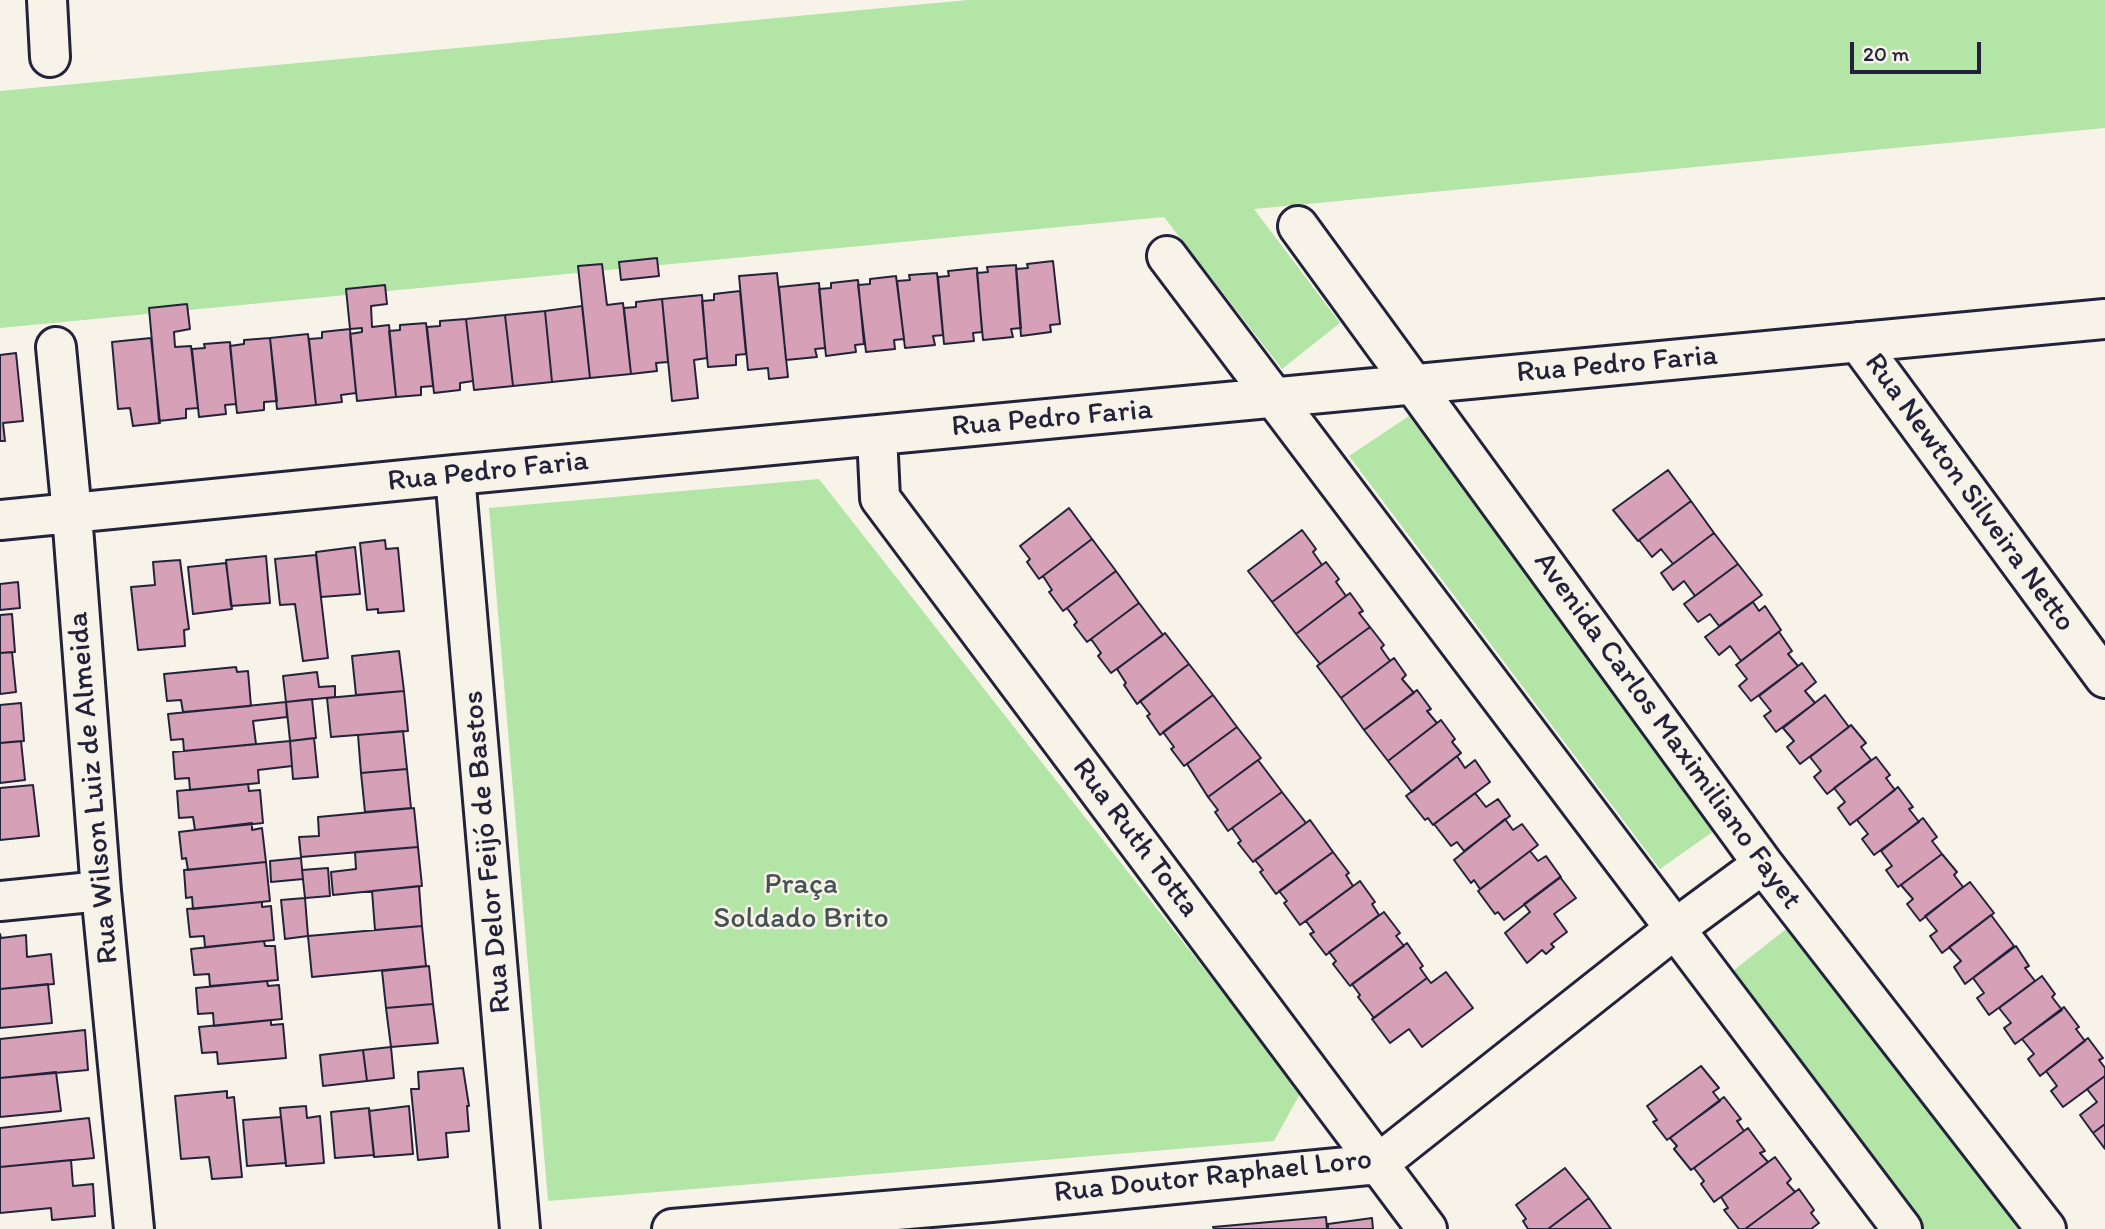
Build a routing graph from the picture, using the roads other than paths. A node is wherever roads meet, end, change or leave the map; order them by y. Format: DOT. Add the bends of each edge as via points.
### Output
graph roads {
  1 [pos="47,0"];
  2 [pos="50,57"];
  3 [pos="1298,226"];
  4 [pos="1167,257"];
  5 [pos="2105,319"];
  6 [pos="1858,342"];
  7 [pos="56,348"];
  8 [pos="1412,385"];
  9 [pos="1276,398"];
  10 [pos="877,435"];
  11 [pos="456,475"];
  12 [pos="72,514"];
  13 [pos="0,520"];
  14 [pos="2105,678"];
  15 [pos="1763,864"];
  16 [pos="101,891"];
  17 [pos="0,901"];
  18 [pos="1675,928"];
  19 [pos="1378,1164"];
  20 [pos="992,1215"];
  21 [pos="134,1229"];
  22 [pos="520,1229"];
  23 [pos="672,1229"];
  24 [pos="1427,1229"];
  25 [pos="1902,1229"];
  26 [pos="2046,1229"];
  1 -- 2 [label="street"];
  3 -- 8 [label="street, Avenida Carlos Maximiliano Fayet"];
  4 -- 9 [label="street"];
  5 -- 6 [label="street, Rua Pedro Faria"];
  6 -- 8 [label="street, Rua Pedro Faria"];
  6 -- 14 [label="street, Rua Newton Silveira Netto"];
  7 -- 12 [label="street, Rua Wilson Luiz de Almeida"];
  8 -- 9 [label="street, Rua Pedro Faria"];
  8 -- 15 [label="street, Avenida Carlos Maximiliano Fayet"];
  9 -- 10 [label="street, Rua Pedro Faria"];
  9 -- 18 [label="street"];
  10 -- 11 [label="street, Rua Pedro Faria"];
  10 -- 19 [label="street, Rua Ruth Totta" via="880,498"];
  11 -- 12 [label="street, Rua Pedro Faria"];
  11 -- 22 [label="street, Rua Delor Feijó de Bastos"];
  12 -- 13 [label="street, Rua Pedro Faria"];
  12 -- 16 [label="street, Rua Wilson Luiz de Almeida"];
  15 -- 18 [label="street, Rua Doutor Raphael Loro"];
  15 -- 26 [label="street, Avenida Carlos Maximiliano Fayet"];
  16 -- 17 [label="street"];
  16 -- 21 [label="street, Rua Wilson Luiz de Almeida"];
  18 -- 19 [label="street, Rua Doutor Raphael Loro"];
  18 -- 25 [label="street"];
  19 -- 20 [label="street, Rua Doutor Raphael Loro"];
  19 -- 24 [label="street, Rua Ruth Totta"];
  20 -- 23 [label="street, Rua Doutor Raphael Loro"];
}
